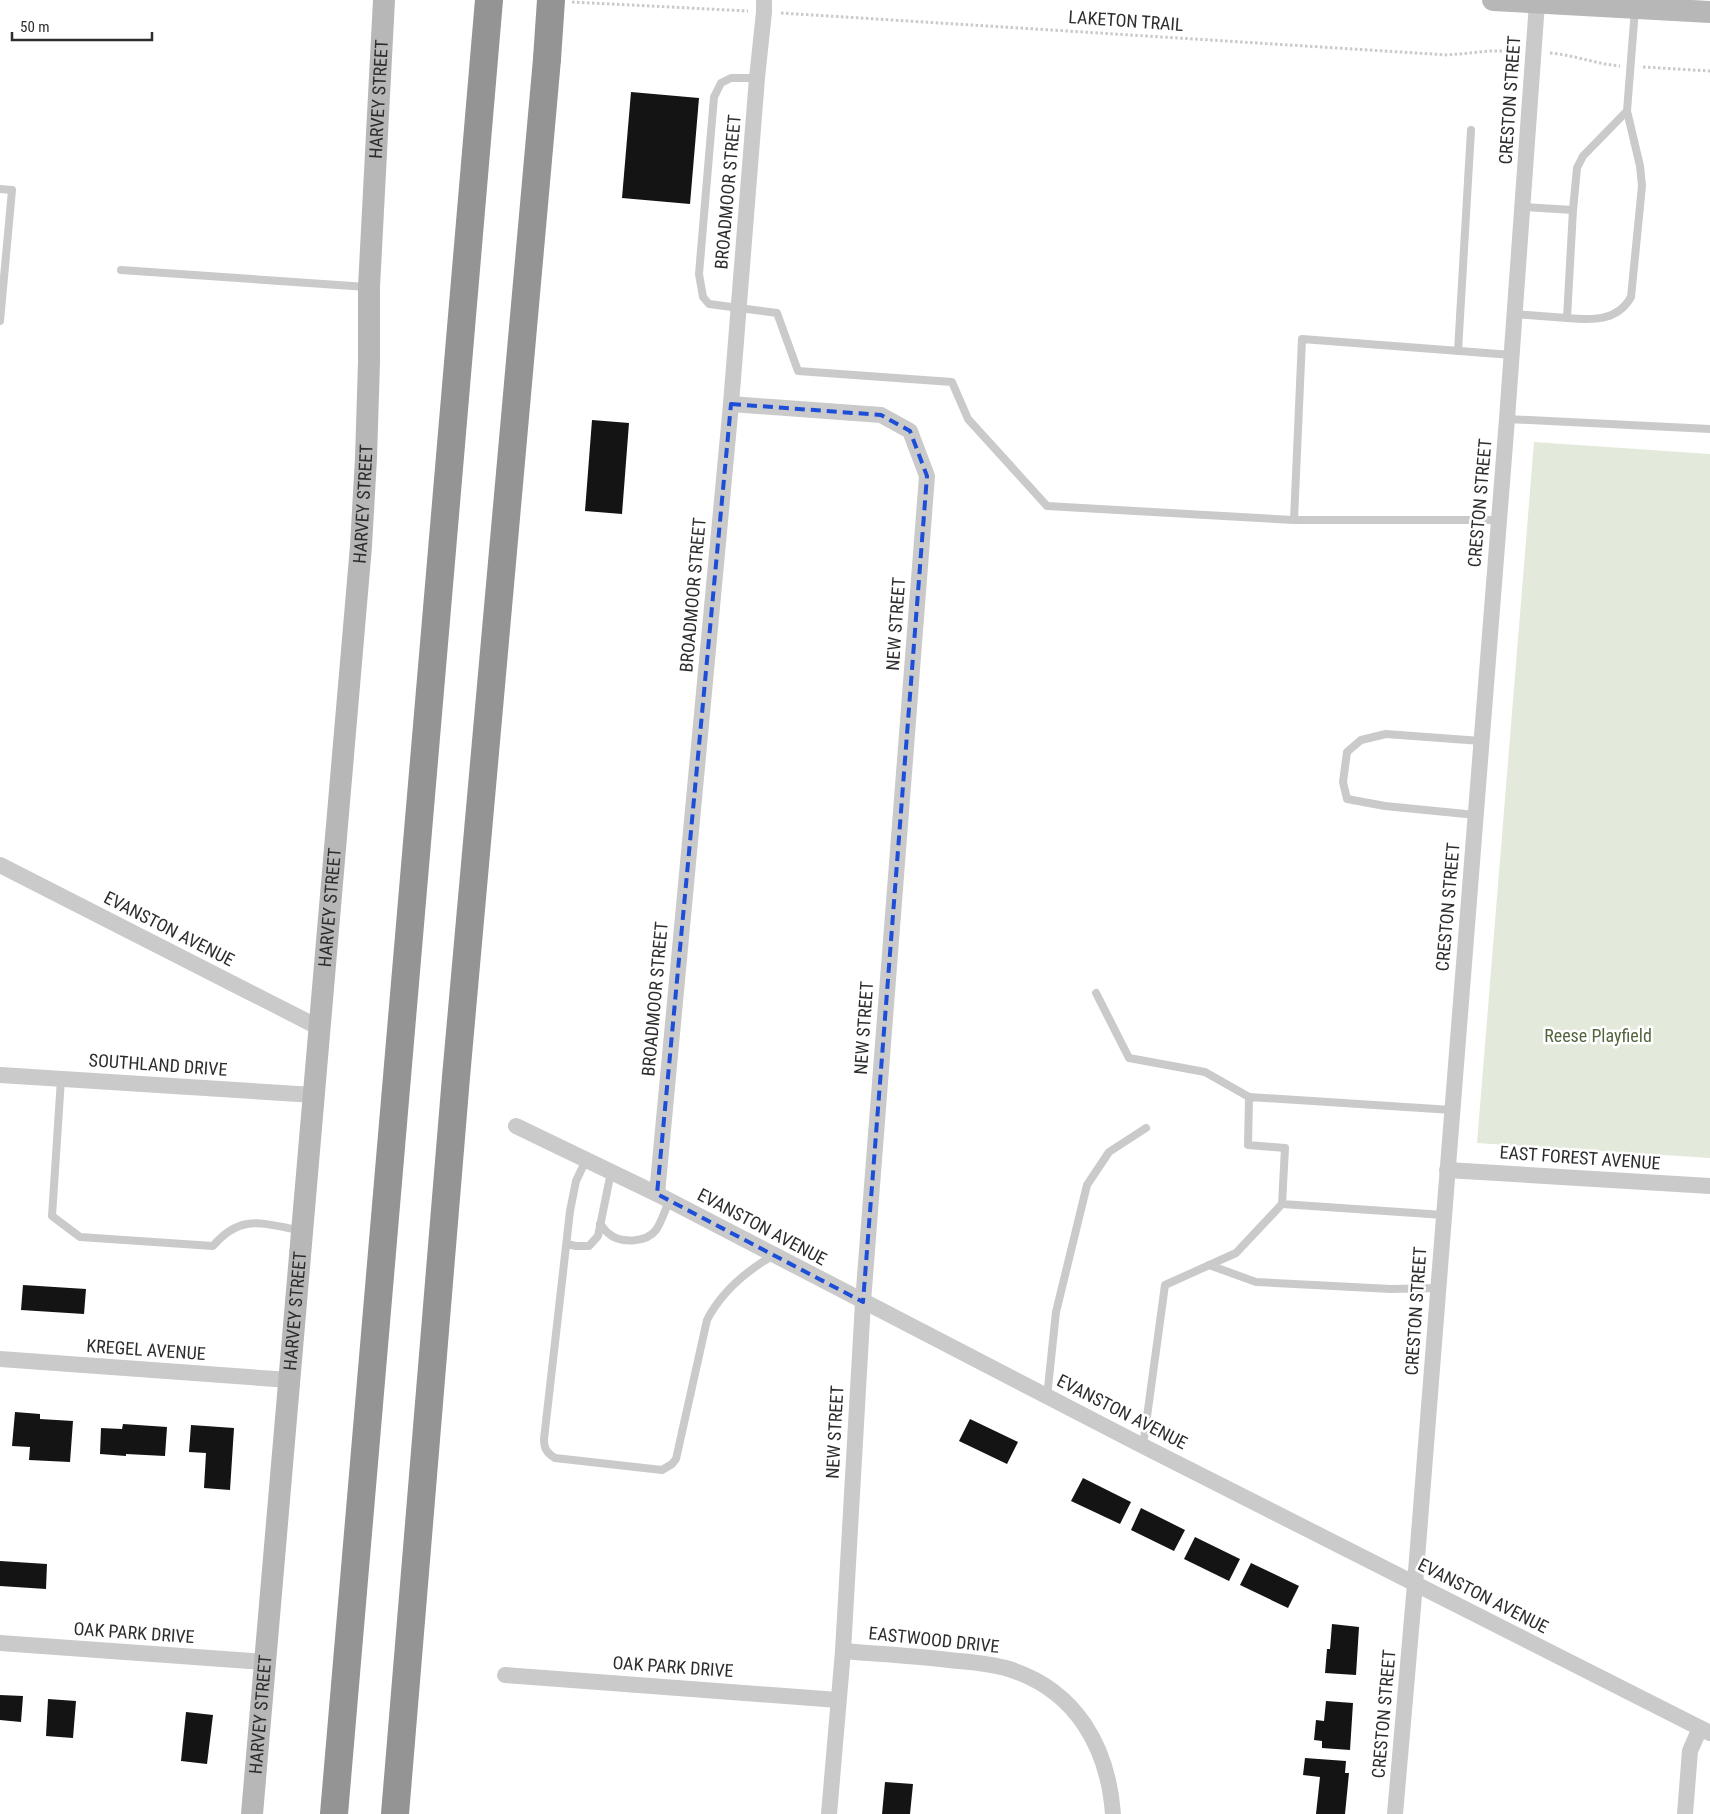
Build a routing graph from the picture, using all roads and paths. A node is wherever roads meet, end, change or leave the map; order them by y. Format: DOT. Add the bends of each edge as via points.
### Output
graph roads {
  1 [pos="384,0"];
  2 [pos="474,0"];
  3 [pos="489,0"];
  4 [pos="1493,0"];
  5 [pos="560,1"];
  6 [pos="1537,2"];
  7 [pos="1605,3"];
  8 [pos="1636,4"];
  9 [pos="764,6"];
  10 [pos="1710,12"];
  11 [pos="1533,51"];
  12 [pos="477,55"];
  13 [pos="1631,66"];
  14 [pos="1710,71"];
  15 [pos="757,78"];
  16 [pos="1627,111"];
  17 [pos="1471,130"];
  18 [pos="0,189"];
  19 [pos="1522,207"];
  20 [pos="1573,210"];
  21 [pos="121,270"];
  22 [pos="369,287"];
  23 [pos="739,308"];
  24 [pos="1514,314"];
  25 [pos="1567,318"];
  26 [pos="0,321"];
  27 [pos="1458,351"];
  28 [pos="1512,355"];
  29 [pos="731,404"];
  30 [pos="1507,419"];
  31 [pos="1710,429"];
  32 [pos="1294,520"];
  33 [pos="1498,520"];
  34 [pos="1481,741"];
  35 [pos="1476,815"];
  36 [pos="0,866"];
  37 [pos="1096,993"];
  38 [pos="320,1028"];
  39 [pos="0,1075"];
  40 [pos="61,1079"];
  41 [pos="314,1095"];
  42 [pos="1250,1097"];
  43 [pos="1452,1110"];
  44 [pos="516,1126"];
  45 [pos="1146,1128"];
  46 [pos="586,1160"];
  47 [pos="1447,1170"];
  48 [pos="611,1172"];
  49 [pos="1710,1186"];
  50 [pos="663,1197"];
  51 [pos="1282,1204"];
  52 [pos="1444,1215"];
  53 [pos="600,1224"];
  54 [pos="302,1231"];
  55 [pos="566,1244"];
  56 [pos="774,1255"];
  57 [pos="1209,1265"];
  58 [pos="1438,1288"];
  59 [pos="863,1302"];
  60 [pos="0,1359"];
  61 [pos="290,1380"];
  62 [pos="1047,1396"];
  63 [pos="1143,1446"];
  64 [pos="1415,1584"];
  65 [pos="0,1643"];
  66 [pos="843,1651"];
  67 [pos="264,1662"];
  68 [pos="505,1675"];
  69 [pos="838,1700"];
  70 [pos="1705,1730"];
  71 [pos="252,1814"];
  72 [pos="334,1814"];
  73 [pos="394,1814"];
  74 [pos="829,1814"];
  75 [pos="1113,1814"];
  76 [pos="1395,1814"];
  77 [pos="1685,1814"];
  1 -- 22 [label="street, HARVEY STREET"];
  2 -- 12 [label="highway"];
  3 -- 12 [label="highway"];
  4 -- 6 [label="street"];
  5 -- 9 [label="path, LAKETON TRAIL"];
  5 -- 73 [label="highway, bridge" via="547,58"];
  6 -- 7 [label="street"];
  6 -- 11 [label="street, CRESTON STREET"];
  7 -- 8 [label="street"];
  8 -- 10 [label="street"];
  8 -- 13 [label="lane"];
  9 -- 11 [label="path, LAKETON TRAIL" via="1448,55"];
  9 -- 15 [label="street, BROADMOOR STREET"];
  11 -- 13 [label="path, LAKETON TRAIL" via="1562,54 1605,65"];
  11 -- 19 [label="street, CRESTON STREET"];
  12 -- 72 [label="highway" via="470,222"];
  13 -- 14 [label="path, LAKETON TRAIL"];
  13 -- 16 [label="lane"];
  15 -- 23 [label="street, BROADMOOR STREET"];
  15 -- 23 [label="lane" via="731,78 721,82 714,97 699,274 703,297 709,304"];
  16 -- 20 [label="lane" via="1582,156 1577,168"];
  16 -- 25 [label="lane" via="1642,186 1631,297 1618,312 1605,318"];
  17 -- 27 [label="lane"];
  18 -- 26 [label="lane" via="12,190"];
  19 -- 20 [label="lane"];
  19 -- 24 [label="street, CRESTON STREET"];
  20 -- 25 [label="lane"];
  21 -- 22 [label="lane"];
  22 -- 38 [label="street, HARVEY STREET" via="366,458"];
  23 -- 29 [label="street, BROADMOOR STREET"];
  23 -- 32 [label="lane" via="777,313 798,371 952,382 968,418 1047,506"];
  24 -- 25 [label="lane"];
  24 -- 28 [label="street, CRESTON STREET"];
  27 -- 28 [label="lane"];
  27 -- 32 [label="lane" via="1302,339"];
  28 -- 30 [label="street, CRESTON STREET"];
  29 -- 50 [label="street, BROADMOOR STREET"];
  29 -- 59 [label="street, NEW STREET" via="881,415 910,431 927,476"];
  30 -- 31 [label="lane"];
  30 -- 33 [label="street, CRESTON STREET"];
  32 -- 33 [label="lane"];
  33 -- 34 [label="street, CRESTON STREET"];
  34 -- 35 [label="street, CRESTON STREET"];
  34 -- 35 [label="lane" via="1386,734 1362,740 1347,752 1343,782 1347,799"];
  35 -- 43 [label="street, CRESTON STREET"];
  36 -- 38 [label="street, EVANSTON AVENUE"];
  37 -- 42 [label="lane" via="1129,1058 1205,1072"];
  38 -- 41 [label="street, HARVEY STREET"];
  39 -- 40 [label="street, SOUTHLAND DRIVE"];
  40 -- 41 [label="street, SOUTHLAND DRIVE"];
  40 -- 54 [label="lane" via="52,1216 80,1237 213,1246 221,1237 250,1222"];
  41 -- 54 [label="street, HARVEY STREET"];
  42 -- 43 [label="lane"];
  42 -- 51 [label="lane" via="1248,1145 1285,1148"];
  43 -- 47 [label="street, CRESTON STREET"];
  44 -- 46 [label="street, EVANSTON AVENUE"];
  45 -- 62 [label="lane" via="1109,1152 1087,1185 1056,1312"];
  46 -- 48 [label="street, EVANSTON AVENUE"];
  46 -- 55 [label="lane" via="574,1188"];
  47 -- 49 [label="street, EAST FOREST AVENUE"];
  47 -- 52 [label="street, CRESTON STREET"];
  48 -- 50 [label="street, EVANSTON AVENUE"];
  48 -- 53 [label="lane"];
  50 -- 53 [label="lane" via="656,1230 651,1236 619,1239 608,1234"];
  50 -- 56 [label="street, EVANSTON AVENUE"];
  51 -- 52 [label="lane"];
  51 -- 57 [label="lane" via="1236,1253"];
  52 -- 58 [label="street, CRESTON STREET"];
  53 -- 55 [label="lane" via="598,1236 589,1246"];
  54 -- 61 [label="street, HARVEY STREET"];
  55 -- 56 [label="lane" via="544,1446 555,1458 662,1470 676,1459 707,1320 714,1306 744,1275"];
  56 -- 59 [label="street, EVANSTON AVENUE"];
  57 -- 58 [label="lane" via="1256,1282 1391,1289"];
  57 -- 63 [label="lane" via="1165,1285"];
  58 -- 64 [label="street, CRESTON STREET"];
  59 -- 62 [label="street, EVANSTON AVENUE"];
  59 -- 66 [label="street, NEW STREET"];
  60 -- 61 [label="street, KREGEL AVENUE"];
  61 -- 67 [label="street, HARVEY STREET"];
  62 -- 63 [label="street, EVANSTON AVENUE"];
  63 -- 64 [label="street, EVANSTON AVENUE"];
  64 -- 70 [label="street, EVANSTON AVENUE"];
  64 -- 76 [label="street, CRESTON STREET"];
  65 -- 67 [label="street, OAK PARK DRIVE"];
  66 -- 69 [label="street, NEW STREET"];
  66 -- 75 [label="street, EASTWOOD DRIVE" via="977,1663 1009,1669 1040,1682 1065,1700 1097,1745 1108,1777"];
  67 -- 71 [label="street, HARVEY STREET"];
  68 -- 69 [label="street, OAK PARK DRIVE"];
  69 -- 74 [label="street, NEW STREET"];
  70 -- 77 [label="street" via="1690,1751"];
}
